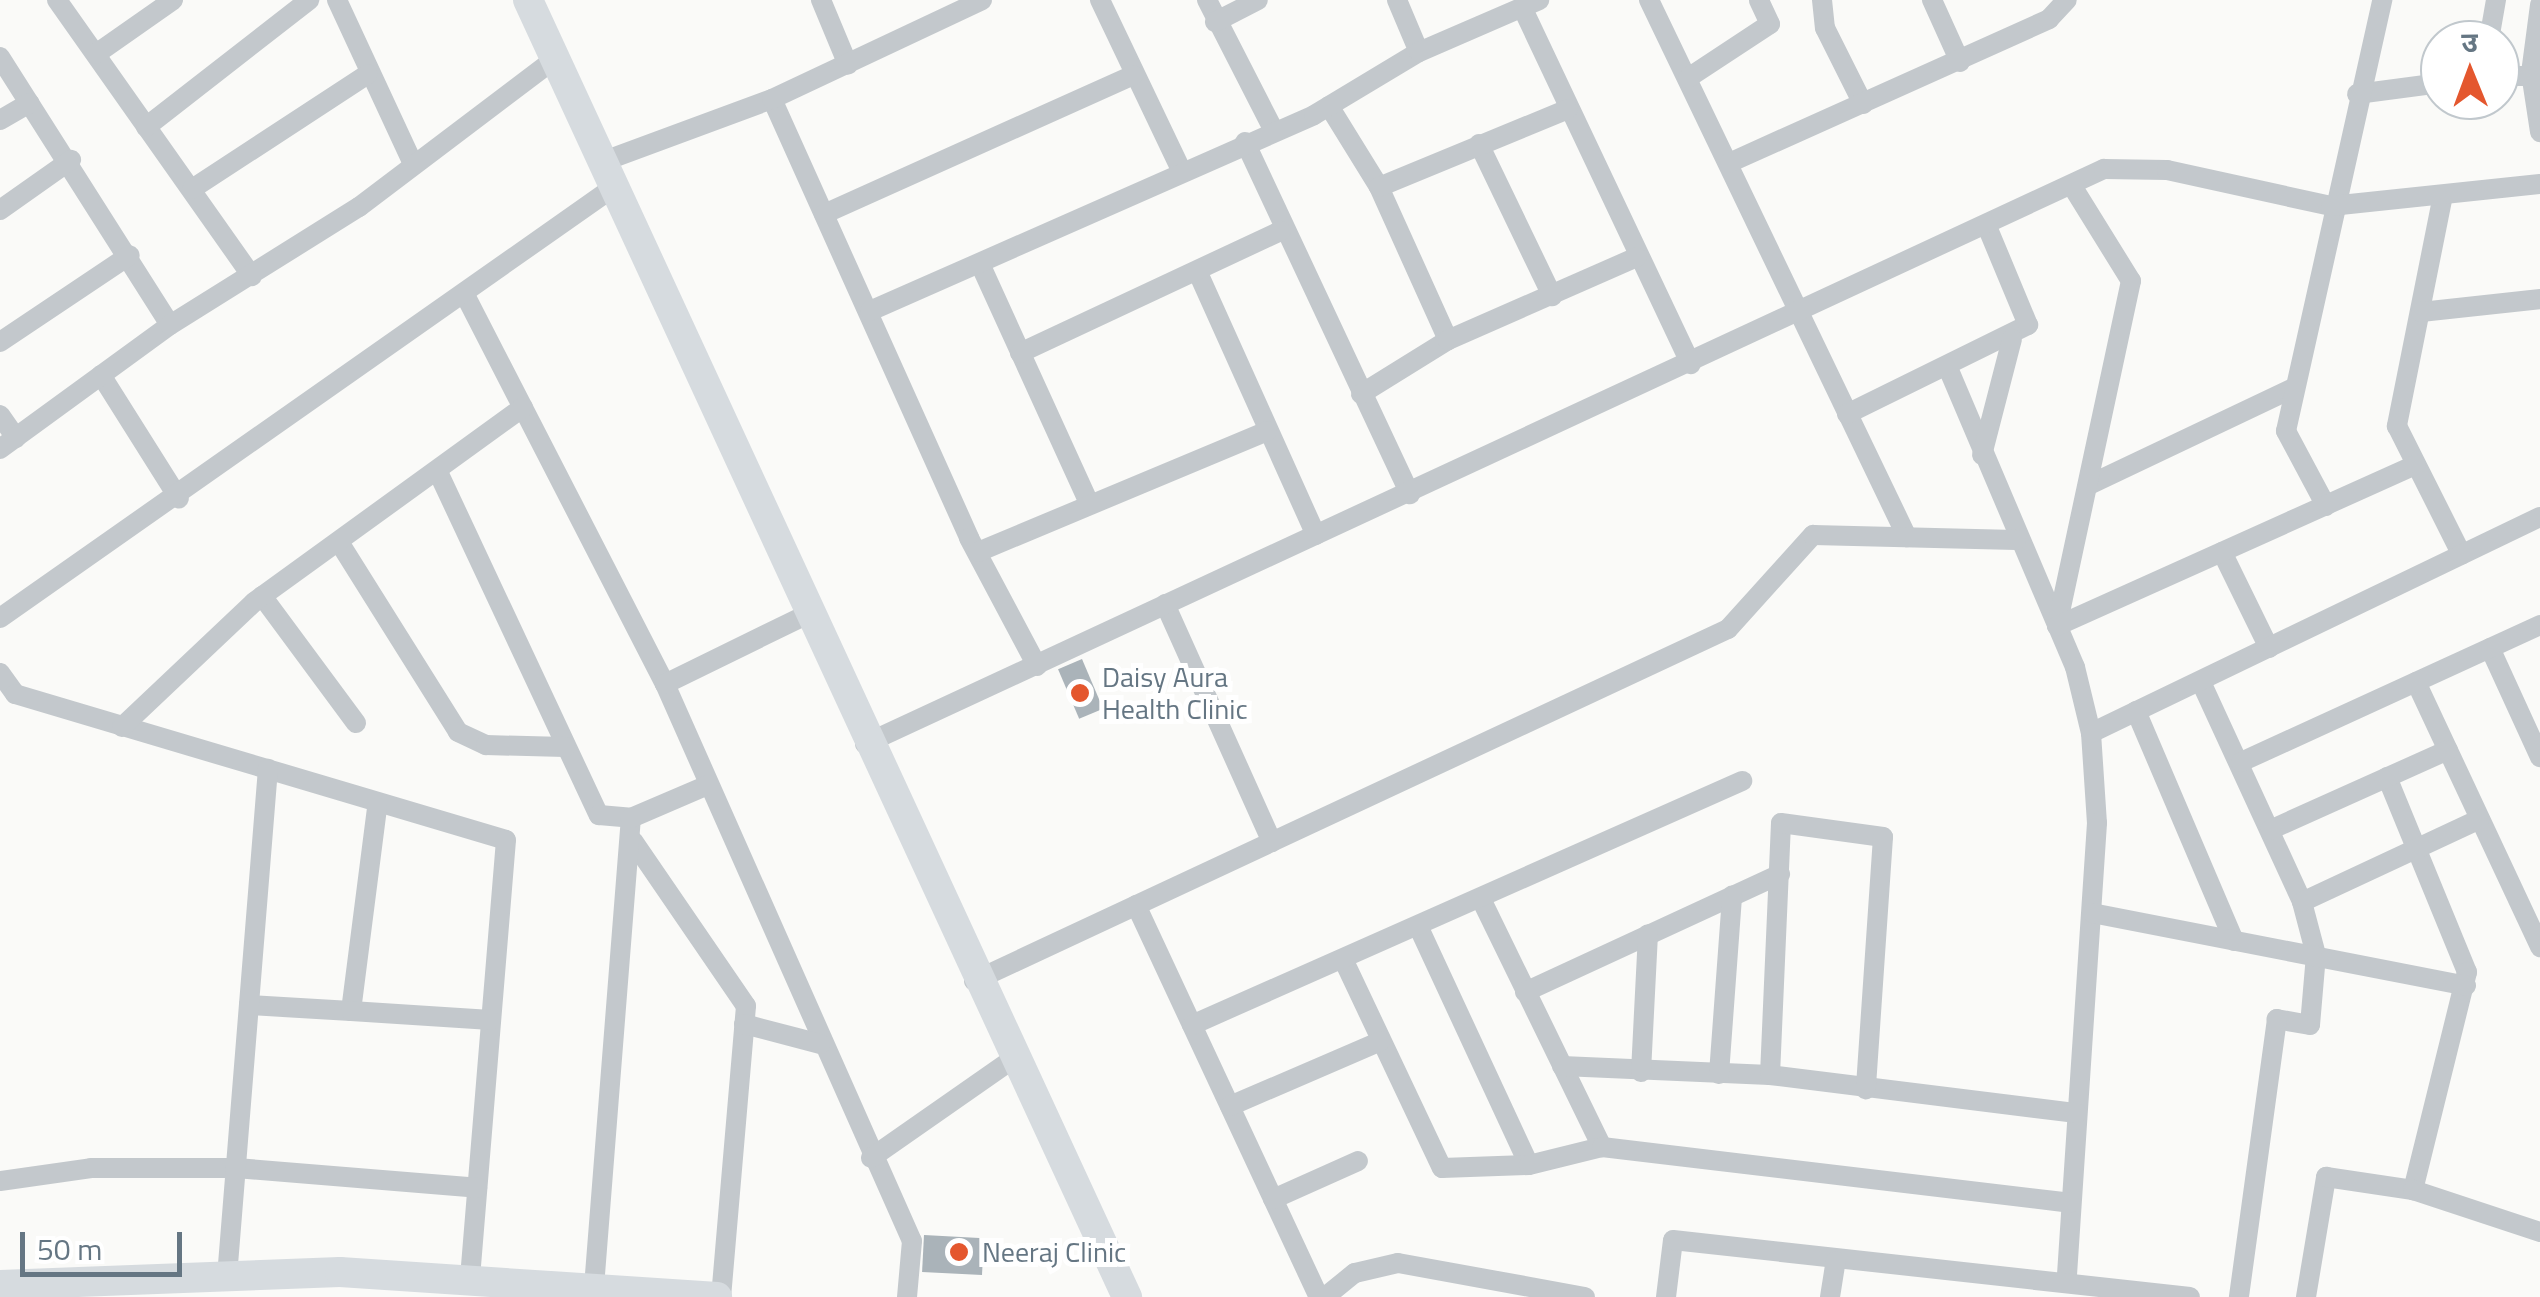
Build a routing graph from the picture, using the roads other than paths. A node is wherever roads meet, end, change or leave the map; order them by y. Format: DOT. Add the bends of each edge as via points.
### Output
graph roads {
  1 [pos="58,0"];
  2 [pos="173,0"];
  3 [pos="309,0"];
  4 [pos="337,0"];
  5 [pos="528,0"];
  6 [pos="821,0"];
  7 [pos="982,0"];
  8 [pos="1100,0"];
  9 [pos="1207,0"];
  10 [pos="1258,0"];
  11 [pos="1397,0"];
  12 [pos="1650,0"];
  13 [pos="1758,0"];
  14 [pos="1822,0"];
  15 [pos="1932,0"];
  16 [pos="2067,0"];
  17 [pos="2382,0"];
  18 [pos="1531,4"];
  19 [pos="2540,5"];
  20 [pos="1216,22"];
  21 [pos="1419,52"];
  22 [pos="96,54"];
  23 [pos="0,57"];
  24 [pos="552,61"];
  25 [pos="1960,62"];
  26 [pos="848,65"];
  27 [pos="368,74"];
  28 [pos="2536,74"];
  29 [pos="1133,75"];
  30 [pos="1688,78"];
  31 [pos="2420,86"];
  32 [pos="2357,94"];
  33 [pos="772,100"];
  34 [pos="30,103"];
  35 [pos="1863,104"];
  36 [pos="1329,106"];
  37 [pos="1568,109"];
  38 [pos="0,120"];
  39 [pos="146,127"];
  40 [pos="1274,131"];
  41 [pos="2540,132"];
  42 [pos="1246,142"];
  43 [pos="1479,144"];
  44 [pos="71,160"];
  45 [pos="1729,163"];
  46 [pos="413,164"];
  47 [pos="1180,168"];
  48 [pos="605,176"];
  49 [pos="2540,184"];
  50 [pos="2072,186"];
  51 [pos="1380,187"];
  52 [pos="192,189"];
  53 [pos="2443,195"];
  54 [pos="2331,206"];
  55 [pos="0,210"];
  56 [pos="824,214"];
  57 [pos="1988,229"];
  58 [pos="1281,231"];
  59 [pos="130,255"];
  60 [pos="1637,257"];
  61 [pos="981,266"];
  62 [pos="1199,275"];
  63 [pos="252,276"];
  64 [pos="464,293"];
  65 [pos="1552,296"];
  66 [pos="2540,300"];
  67 [pos="870,310"];
  68 [pos="2420,312"];
  69 [pos="1797,314"];
  70 [pos="170,325"];
  71 [pos="2012,339"];
  72 [pos="1448,340"];
  73 [pos="0,342"];
  74 [pos="1020,353"];
  75 [pos="1691,364"];
  76 [pos="1948,368"];
  77 [pos="101,375"];
  78 [pos="2294,387"];
  79 [pos="1360,394"];
  80 [pos="523,407"];
  81 [pos="1846,414"];
  82 [pos="0,415"];
  83 [pos="1266,431"];
  84 [pos="8,443"];
  85 [pos="1982,455"];
  86 [pos="2416,464"];
  87 [pos="438,472"];
  88 [pos="2089,485"];
  89 [pos="1410,494"];
  90 [pos="179,499"];
  91 [pos="1089,503"];
  92 [pos="2326,506"];
  93 [pos="2540,517"];
  94 [pos="1316,535"];
  95 [pos="1907,537"];
  96 [pos="2016,540"];
  97 [pos="339,542"];
  98 [pos="978,552"];
  99 [pos="2222,552"];
  100 [pos="2462,556"];
  101 [pos="262,596"];
  102 [pos="2540,603"];
  103 [pos="1165,604"];
  104 [pos="806,615"];
  105 [pos="0,618"];
  106 [pos="2057,626"];
  107 [pos="2538,626"];
  108 [pos="2268,648"];
  109 [pos="2490,648"];
  110 [pos="1037,666"];
  111 [pos="0,673"];
  112 [pos="2201,682"];
  113 [pos="2416,682"];
  114 [pos="665,684"];
  115 [pos="2136,711"];
  116 [pos="356,723"];
  117 [pos="122,727"];
  118 [pos="2091,733"];
  119 [pos="865,744"];
  120 [pos="565,747"];
  121 [pos="2448,750"];
  122 [pos="2539,753"];
  123 [pos="2241,762"];
  124 [pos="268,768"];
  125 [pos="2387,777"];
  126 [pos="1742,781"];
  127 [pos="708,784"];
  128 [pos="377,808"];
  129 [pos="631,818"];
  130 [pos="2480,819"];
  131 [pos="2270,830"];
  132 [pos="633,841"];
  133 [pos="1272,842"];
  134 [pos="2418,848"];
  135 [pos="1780,874"];
  136 [pos="1732,895"];
  137 [pos="1482,901"];
  138 [pos="2302,902"];
  139 [pos="1136,906"];
  140 [pos="2092,913"];
  141 [pos="1419,928"];
  142 [pos="1648,934"];
  143 [pos="2234,941"];
  144 [pos="2540,947"];
  145 [pos="2316,955"];
  146 [pos="1344,960"];
  147 [pos="974,981"];
  148 [pos="2466,986"];
  149 [pos="1525,992"];
  150 [pos="249,1005"];
  151 [pos="351,1011"];
  152 [pos="491,1020"];
  153 [pos="744,1024"];
  154 [pos="1192,1026"];
  155 [pos="1380,1041"];
  156 [pos="820,1044"];
  157 [pos="1010,1061"];
  158 [pos="1562,1066"];
  159 [pos="1642,1072"];
  160 [pos="1719,1074"];
  161 [pos="1770,1075"];
  162 [pos="1866,1089"];
  163 [pos="1230,1106"];
  164 [pos="2077,1113"];
  165 [pos="1602,1147"];
  166 [pos="871,1158"];
  167 [pos="1358,1161"];
  168 [pos="1530,1166"];
  169 [pos="236,1168"];
  170 [pos="0,1181"];
  171 [pos="477,1188"];
  172 [pos="2412,1190"];
  173 [pos="1273,1199"];
  174 [pos="2070,1203"];
  175 [pos="2540,1232"];
  176 [pos="1836,1261"];
  177 [pos="470,1278"];
  178 [pos="236,1283"];
  179 [pos="0,1285"];
  180 [pos="2054,1285"];
  181 [pos="594,1286"];
  182 [pos="514,1288"];
  183 [pos="719,1297"];
  184 [pos="906,1297"];
  185 [pos="1126,1297"];
  186 [pos="1322,1297"];
  187 [pos="1585,1297"];
  188 [pos="1666,1297"];
  189 [pos="1830,1297"];
  190 [pos="2187,1297"];
  191 [pos="2239,1297"];
  192 [pos="2306,1297"];
  1 -- 22 [label="street"];
  2 -- 22 [label="street"];
  3 -- 39 [label="street"];
  4 -- 27 [label="street"];
  5 -- 24 [label="street"];
  6 -- 26 [label="street"];
  7 -- 26 [label="street"];
  8 -- 29 [label="street"];
  9 -- 20 [label="street"];
  10 -- 20 [label="street"];
  11 -- 21 [label="street"];
  12 -- 30 [label="street"];
  13 -- 30 [label="street" via="1770,24"];
  14 -- 35 [label="street" via="1825,28"];
  15 -- 25 [label="street"];
  16 -- 25 [label="street" via="2049,19"];
  17 -- 32 [label="street"];
  18 -- 21 [label="street"];
  18 -- 37 [label="street"];
  19 -- 28 [label="street"];
  20 -- 40 [label="street"];
  21 -- 36 [label="street"];
  22 -- 39 [label="street"];
  23 -- 34 [label="street"];
  24 -- 46 [label="street"];
  24 -- 48 [label="street"];
  25 -- 35 [label="street"];
  26 -- 33 [label="street"];
  27 -- 46 [label="street"];
  27 -- 52 [label="street"];
  28 -- 41 [label="street"];
  29 -- 47 [label="street"];
  29 -- 56 [label="street"];
  30 -- 45 [label="street"];
  31 -- 32 [label="street"];
  32 -- 54 [label="street"];
  33 -- 48 [label="street"];
  33 -- 56 [label="street"];
  34 -- 38 [label="street"];
  34 -- 44 [label="street"];
  35 -- 45 [label="street"];
  36 -- 40 [label="street"];
  36 -- 51 [label="street"];
  37 -- 43 [label="street"];
  37 -- 60 [label="street"];
  39 -- 52 [label="street"];
  40 -- 42 [label="street"];
  42 -- 47 [label="street"];
  42 -- 58 [label="street"];
  43 -- 51 [label="street"];
  43 -- 65 [label="street"];
  44 -- 55 [label="street"];
  44 -- 59 [label="street"];
  45 -- 69 [label="street"];
  46 -- 63 [label="street"];
  47 -- 61 [label="street"];
  48 -- 64 [label="street"];
  48 -- 104 [label="street"];
  49 -- 53 [label="street"];
  50 -- 54 [label="street" via="2104,169 2167,170"];
  50 -- 57 [label="street"];
  50 -- 88 [label="street" via="2131,281"];
  51 -- 72 [label="street"];
  52 -- 63 [label="street"];
  53 -- 54 [label="street"];
  53 -- 68 [label="street"];
  54 -- 78 [label="street"];
  56 -- 67 [label="street"];
  57 -- 69 [label="street"];
  57 -- 71 [label="street" via="2028,314"];
  58 -- 62 [label="street"];
  58 -- 79 [label="street"];
  59 -- 70 [label="street"];
  59 -- 73 [label="street"];
  60 -- 65 [label="street"];
  60 -- 75 [label="street"];
  61 -- 67 [label="street"];
  61 -- 74 [label="street"];
  62 -- 74 [label="street"];
  62 -- 83 [label="street"];
  63 -- 70 [label="street"];
  64 -- 80 [label="street"];
  64 -- 90 [label="street"];
  65 -- 72 [label="street"];
  66 -- 68 [label="street"];
  67 -- 98 [label="street"];
  68 -- 86 [label="street" via="2396,426"];
  69 -- 75 [label="street"];
  69 -- 81 [label="street"];
  70 -- 77 [label="street"];
  71 -- 76 [label="street"];
  71 -- 85 [label="street"];
  72 -- 79 [label="street"];
  74 -- 91 [label="street"];
  75 -- 89 [label="street"];
  76 -- 81 [label="street"];
  76 -- 85 [label="street"];
  77 -- 84 [label="street"];
  77 -- 90 [label="street"];
  78 -- 88 [label="street"];
  78 -- 92 [label="street" via="2286,432"];
  79 -- 89 [label="street"];
  80 -- 87 [label="street"];
  80 -- 114 [label="street"];
  81 -- 95 [label="street"];
  82 -- 84 [label="street"];
  83 -- 91 [label="street"];
  83 -- 94 [label="street"];
  85 -- 96 [label="street"];
  86 -- 92 [label="street"];
  86 -- 100 [label="street"];
  87 -- 97 [label="street"];
  87 -- 120 [label="street"];
  88 -- 106 [label="street"];
  89 -- 94 [label="street"];
  90 -- 105 [label="street"];
  91 -- 98 [label="street"];
  92 -- 99 [label="street"];
  93 -- 100 [label="street"];
  94 -- 103 [label="street"];
  95 -- 96 [label="street"];
  95 -- 133 [label="street" via="1813,534 1728,629"];
  96 -- 106 [label="street"];
  97 -- 101 [label="street"];
  97 -- 120 [label="street" via="458,732 486,746"];
  98 -- 110 [label="street"];
  99 -- 106 [label="street"];
  99 -- 108 [label="street"];
  100 -- 108 [label="street"];
  101 -- 116 [label="street"];
  101 -- 117 [label="street"];
  102 -- 107 [label="street"];
  103 -- 110 [label="street"];
  103 -- 133 [label="street"];
  104 -- 114 [label="street"];
  104 -- 119 [label="street"];
  106 -- 118 [label="street"];
  107 -- 109 [label="street"];
  108 -- 112 [label="street"];
  109 -- 113 [label="street"];
  109 -- 122 [label="street"];
  110 -- 119 [label="street"];
  111 -- 117 [label="street" via="15,694"];
  112 -- 115 [label="street"];
  112 -- 123 [label="street"];
  113 -- 121 [label="street"];
  113 -- 123 [label="street"];
  114 -- 127 [label="street"];
  115 -- 118 [label="street"];
  115 -- 143 [label="street"];
  117 -- 124 [label="street"];
  118 -- 140 [label="street"];
  119 -- 147 [label="street"];
  120 -- 129 [label="street" via="599,815"];
  121 -- 125 [label="street"];
  121 -- 130 [label="street"];
  123 -- 131 [label="street"];
  124 -- 128 [label="street"];
  124 -- 150 [label="street"];
  125 -- 131 [label="street"];
  125 -- 134 [label="street"];
  126 -- 137 [label="street"];
  127 -- 129 [label="street"];
  127 -- 156 [label="street"];
  128 -- 151 [label="street"];
  128 -- 152 [label="street" via="506,840"];
  129 -- 132 [label="street"];
  130 -- 134 [label="street"];
  130 -- 144 [label="street"];
  131 -- 138 [label="street"];
  132 -- 153 [label="street" via="746,1006"];
  132 -- 181 [label="street"];
  133 -- 139 [label="street"];
  134 -- 138 [label="street"];
  134 -- 148 [label="street"];
  135 -- 136 [label="street"];
  135 -- 161 [label="street"];
  135 -- 162 [label="street" via="1780,824 1884,837"];
  136 -- 142 [label="street"];
  136 -- 160 [label="street"];
  137 -- 141 [label="street"];
  137 -- 149 [label="street"];
  138 -- 145 [label="street"];
  139 -- 147 [label="street"];
  139 -- 154 [label="street"];
  140 -- 143 [label="street"];
  140 -- 164 [label="street"];
  141 -- 146 [label="street"];
  141 -- 168 [label="street"];
  142 -- 149 [label="street"];
  142 -- 159 [label="street"];
  143 -- 145 [label="street"];
  145 -- 148 [label="street"];
  145 -- 191 [label="street" via="2310,1025 2277,1019"];
  146 -- 154 [label="street"];
  146 -- 155 [label="street"];
  147 -- 157 [label="street"];
  148 -- 172 [label="street"];
  149 -- 158 [label="street"];
  150 -- 151 [label="street"];
  150 -- 169 [label="street"];
  151 -- 152 [label="street"];
  152 -- 171 [label="street"];
  153 -- 156 [label="street"];
  153 -- 183 [label="street"];
  154 -- 163 [label="street"];
  155 -- 163 [label="street"];
  155 -- 168 [label="street" via="1442,1168"];
  156 -- 166 [label="street"];
  157 -- 166 [label="street"];
  157 -- 185 [label="street"];
  158 -- 159 [label="street"];
  158 -- 165 [label="street"];
  159 -- 160 [label="street"];
  160 -- 161 [label="street"];
  161 -- 162 [label="street"];
  162 -- 164 [label="street"];
  163 -- 173 [label="street"];
  164 -- 174 [label="street"];
  165 -- 168 [label="street"];
  165 -- 174 [label="street"];
  166 -- 184 [label="street" via="912,1241"];
  167 -- 173 [label="street"];
  169 -- 170 [label="street" via="90,1168"];
  169 -- 171 [label="street"];
  169 -- 178 [label="street"];
  171 -- 177 [label="street"];
  172 -- 175 [label="street"];
  172 -- 192 [label="street" via="2326,1177"];
  173 -- 186 [label="street"];
  174 -- 180 [label="street"];
  176 -- 180 [label="street"];
  176 -- 188 [label="street" via="1672,1240"];
  176 -- 189 [label="street"];
  177 -- 178 [label="street"];
  177 -- 182 [label="street"];
  178 -- 179 [label="street"];
  180 -- 190 [label="street"];
  181 -- 182 [label="street"];
  181 -- 183 [label="street"];
  186 -- 187 [label="street" via="1355,1273 1398,1263"];
}
